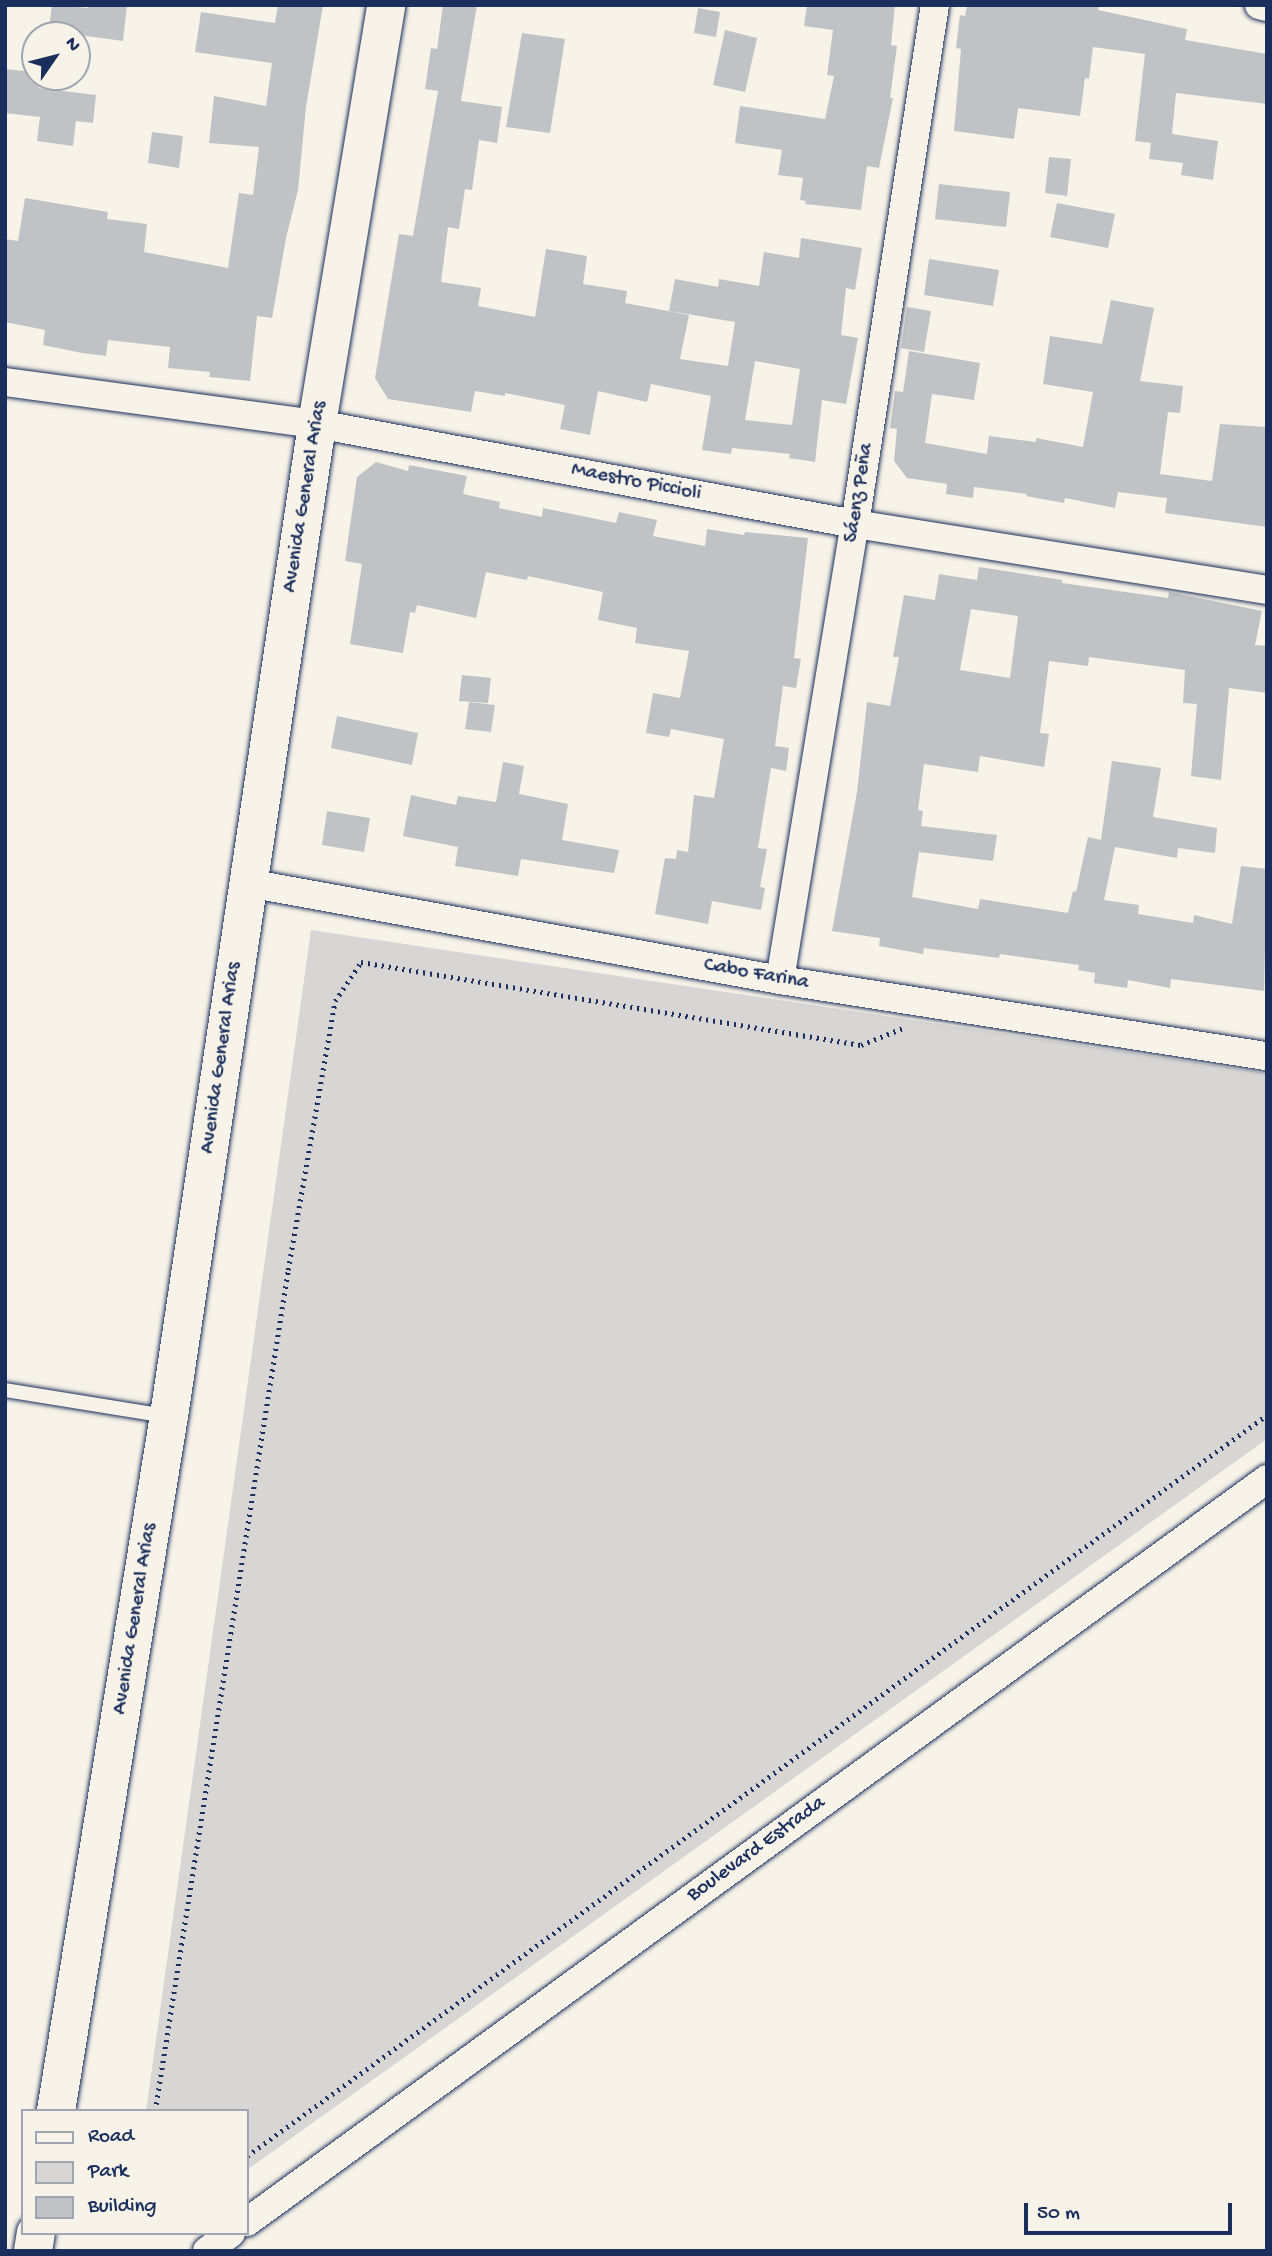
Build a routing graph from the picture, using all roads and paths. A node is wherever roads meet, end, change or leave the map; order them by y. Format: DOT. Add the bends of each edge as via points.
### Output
graph roads {
  1 [pos="386,5"];
  2 [pos="934,5"];
  3 [pos="1259,5"];
  4 [pos="1267,6"];
  5 [pos="5,382"];
  6 [pos="317,424"];
  7 [pos="855,524"];
  8 [pos="1267,590"];
  9 [pos="248,883"];
  10 [pos="780,980"];
  11 [pos="906,1027"];
  12 [pos="1267,1056"];
  13 [pos="5,1390"];
  14 [pos="1267,1415"];
  15 [pos="169,1416"];
  16 [pos="1267,1479"];
  17 [pos="56,2109"];
  18 [pos="155,2109"];
  19 [pos="248,2155"];
  20 [pos="248,2221"];
  21 [pos="228,2235"];
  22 [pos="207,2251"];
  1 -- 6 [label="main road, Avenida General Arias"];
  2 -- 7 [label="street, Sáenz Peña"];
  3 -- 4 [label="street"];
  5 -- 6 [label="street, Maestro Piccioli"];
  6 -- 7 [label="street, Maestro Piccioli"];
  6 -- 9 [label="main road, Avenida General Arias"];
  7 -- 8 [label="street, Maestro Piccioli"];
  7 -- 10 [label="street, Sáenz Peña"];
  9 -- 10 [label="street, Cabo Farina"];
  9 -- 15 [label="main road, Avenida General Arias"];
  10 -- 12 [label="street, Cabo Farina"];
  11 -- 18 [label="path" via="861,1045 361,962 335,1001 332,1015"];
  13 -- 15 [label="lane"];
  14 -- 19 [label="path"];
  15 -- 17 [label="main road, Avenida General Arias"];
  16 -- 20 [label="street, Boulevard Estrada"];
  21 -- 22 [label="street"];
}
